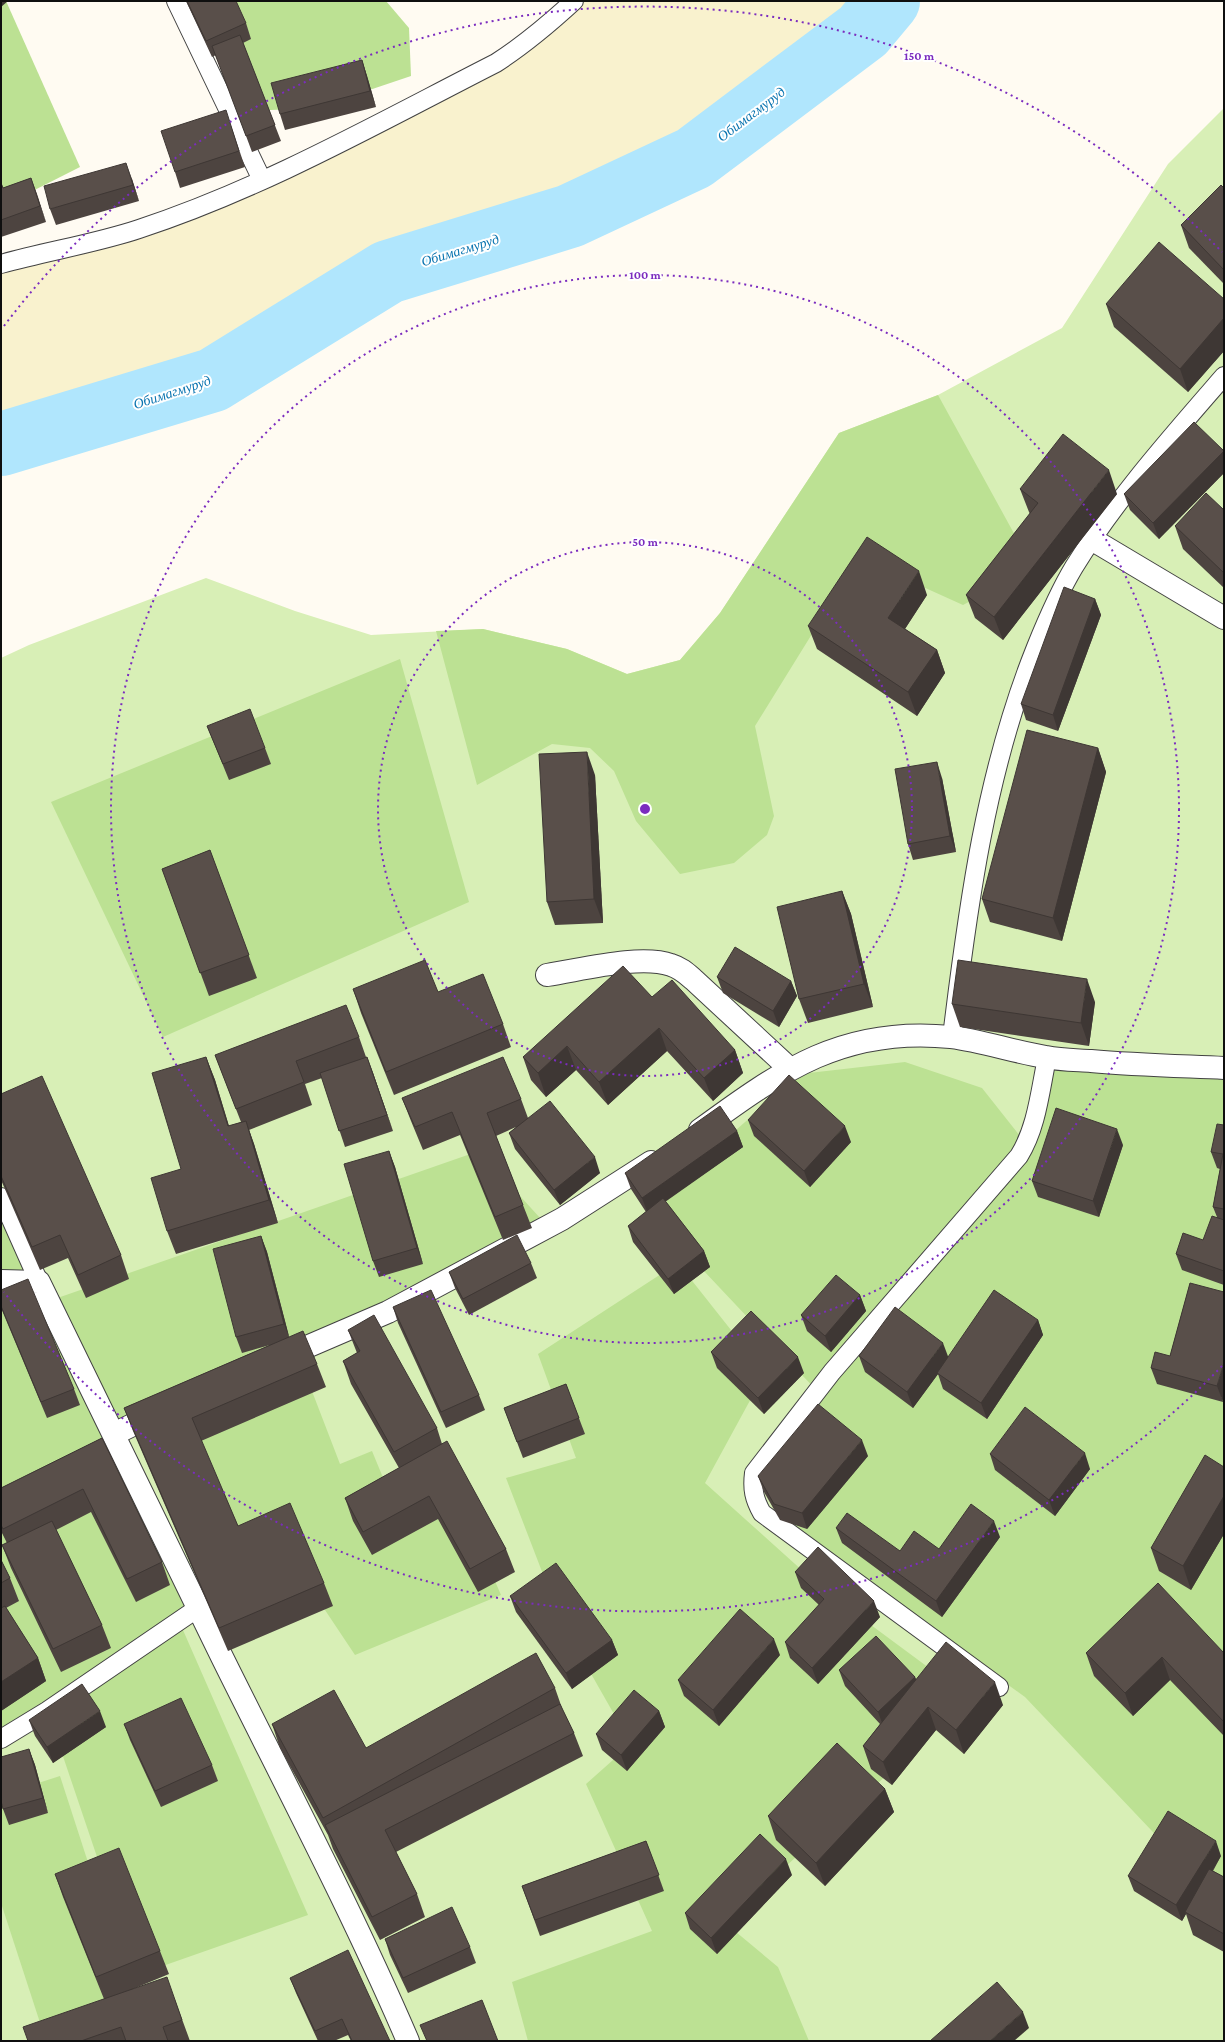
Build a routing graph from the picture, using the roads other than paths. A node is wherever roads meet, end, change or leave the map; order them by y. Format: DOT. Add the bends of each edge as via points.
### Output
graph roads {
  1 [pos="176,1"];
  2 [pos="574,1"];
  3 [pos="262,180"];
  4 [pos="1,264"];
  5 [pos="1224,376"];
  6 [pos="1093,540"];
  7 [pos="1224,618"];
  8 [pos="547,975"];
  9 [pos="952,1037"];
  10 [pos="1046,1058"];
  11 [pos="789,1068"];
  12 [pos="1224,1068"];
  13 [pos="686,1140"];
  14 [pos="666,1152"];
  15 [pos="1,1197"];
  16 [pos="1,1281"];
  17 [pos="39,1282"];
  18 [pos="260,1367"];
  19 [pos="176,1404"];
  20 [pos="114,1434"];
  21 [pos="198,1608"];
  22 [pos="999,1687"];
  23 [pos="1,1739"];
  24 [pos="408,2041"];
  1 -- 3 [label="lane"];
  2 -- 3 [label="lane" via="549,24 496,63 339,144"];
  3 -- 4 [label="lane" via="139,229"];
  5 -- 6 [label="lane" via="1147,466"];
  6 -- 7 [label="street"];
  6 -- 9 [label="lane" via="1074,568 1047,622 1020,688 996,768 965,925"];
  8 -- 11 [label="street" via="639,961 671,965 694,980"];
  9 -- 10 [label="street"];
  9 -- 11 [label="street" via="901,1035 865,1040"];
  10 -- 12 [label="street"];
  10 -- 22 [label="lane" via="1034,1121 1027,1143 1019,1156 832,1372 754,1474 753,1482 753,1493 762,1512"];
  11 -- 13 [label="street"];
  14 -- 18 [label="street" via="562,1219 388,1312"];
  15 -- 17 [label="lane"];
  16 -- 17 [label="street"];
  17 -- 20 [label="street"];
  19 -- 20 [label="street"];
  20 -- 21 [label="street"];
  21 -- 23 [label="lane"];
  21 -- 24 [label="street" via="347,1908"];
}
